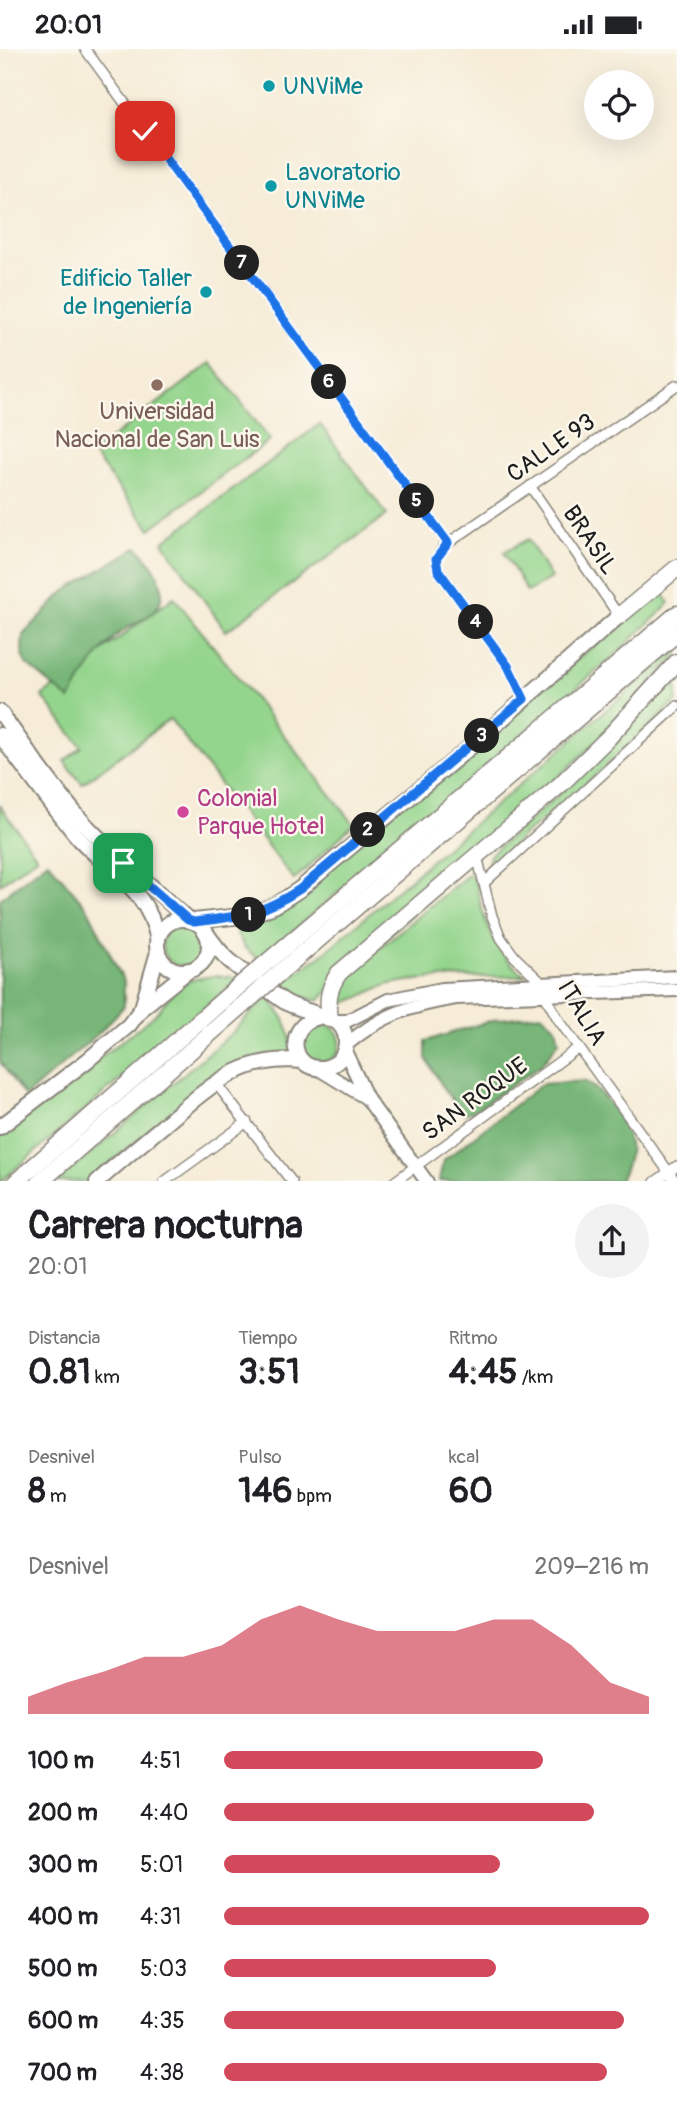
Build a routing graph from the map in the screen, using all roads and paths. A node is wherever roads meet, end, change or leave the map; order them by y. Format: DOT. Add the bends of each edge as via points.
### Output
graph roads {
  1 [pos="85,49"];
  2 [pos="677,385"];
  3 [pos="530,486"];
  4 [pos="448,543"];
  5 [pos="677,568"];
  6 [pos="677,614"];
  7 [pos="619,616"];
  8 [pos="677,633"];
  9 [pos="677,662"];
  10 [pos="524,699"];
  11 [pos="677,706"];
  12 [pos="0,712"];
  13 [pos="0,735"];
  14 [pos="477,856"];
  15 [pos="484,883"];
  16 [pos="196,924"];
  17 [pos="158,946"];
  18 [pos="231,964"];
  19 [pos="192,969"];
  20 [pos="272,969"];
  21 [pos="677,977"];
  22 [pos="543,988"];
  23 [pos="677,990"];
  24 [pos="246,991"];
  25 [pos="287,1003"];
  26 [pos="142,1008"];
  27 [pos="328,1019"];
  28 [pos="295,1038"];
  29 [pos="346,1048"];
  30 [pos="579,1048"];
  31 [pos="302,1061"];
  32 [pos="317,1068"];
  33 [pos="215,1082"];
  34 [pos="368,1100"];
  35 [pos="247,1122"];
  36 [pos="0,1127"];
  37 [pos="416,1165"];
  38 [pos="673,1169"];
  39 [pos="45,1178"];
  40 [pos="103,1179"];
  41 [pos="16,1181"];
  42 [pos="164,1181"];
  43 [pos="292,1181"];
  44 [pos="394,1181"];
  45 [pos="427,1181"];
  46 [pos="655,1181"];
  47 [pos="676,1181"];
  1 -- 4 [label="street"];
  2 -- 3 [label="street, CALLE 93"];
  3 -- 4 [label="street, CALLE 93"];
  3 -- 7 [label="street, BRASIL"];
  4 -- 10 [label="street" via="436,559 438,570 508,666"];
  5 -- 7 [label="highway"];
  6 -- 20 [label="highway"];
  7 -- 10 [label="main road"];
  8 -- 20 [label="highway"];
  9 -- 14 [label="highway" via="571,775"];
  10 -- 16 [label="main road" via="276,905 252,915"];
  11 -- 15 [label="street"];
  12 -- 16 [label="main road" via="81,820 123,863"];
  13 -- 17 [label="main road" via="78,837 145,904"];
  14 -- 15 [label="street, ITALIA"];
  14 -- 27 [label="highway" via="339,973 328,993"];
  15 -- 22 [label="street, ITALIA" via="501,939"];
  16 -- 17 [label="main road" via="180,919 165,926"];
  16 -- 18 [label="main road"];
  16 -- 19 [label="main road" via="208,938 208,952"];
  17 -- 19 [label="main road" via="167,965 181,971"];
  17 -- 26 [label="main road"];
  18 -- 19 [label="main road"];
  18 -- 25 [label="main road"];
  19 -- 26 [label="main road"];
  20 -- 24 [label="highway, bridge"];
  21 -- 22 [label="main road"];
  22 -- 23 [label="main road"];
  22 -- 27 [label="main road" via="415,993 388,1000 346,1021"];
  22 -- 29 [label="main road" via="423,1003 379,1021"];
  22 -- 30 [label="street, ITALIA"];
  24 -- 39 [label="highway"];
  24 -- 41 [label="highway"];
  25 -- 27 [label="main road"];
  25 -- 28 [label="main road"];
  26 -- 36 [label="main road" via="88,1060"];
  27 -- 28 [label="main road" via="303,1023"];
  27 -- 29 [label="main road" via="346,1036"];
  28 -- 31 [label="main road"];
  29 -- 32 [label="main road" via="333,1065"];
  29 -- 34 [label="main road"];
  30 -- 37 [label="street, SAN ROQUE"];
  30 -- 38 [label="street, ITALIA"];
  31 -- 32 [label="main road"];
  31 -- 33 [label="main road" via="272,1059"];
  32 -- 34 [label="main road"];
  33 -- 35 [label="street"];
  33 -- 40 [label="main road"];
  34 -- 37 [label="main road"];
  35 -- 42 [label="street"];
  35 -- 43 [label="street"];
  37 -- 44 [label="street, SAN ROQUE"];
  37 -- 45 [label="main road"];
  38 -- 46 [label="street"];
  38 -- 47 [label="street, ITALIA"];
}
